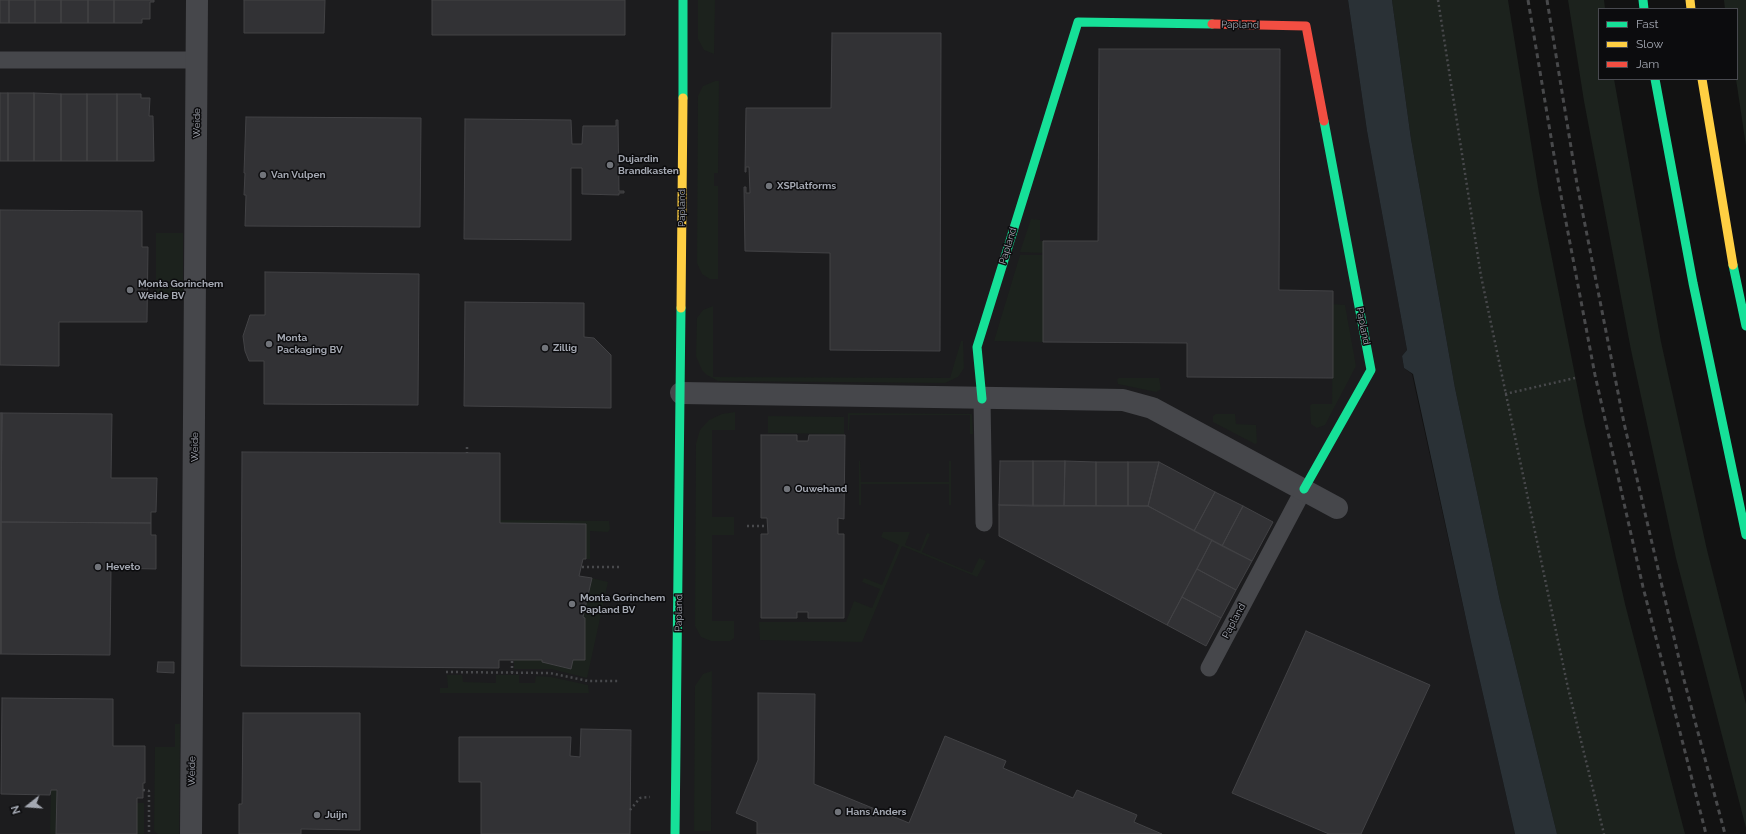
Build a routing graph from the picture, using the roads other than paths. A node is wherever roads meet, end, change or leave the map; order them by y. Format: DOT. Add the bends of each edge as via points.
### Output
graph roads {
  1 [pos="197,0"];
  2 [pos="683,0"];
  3 [pos="0,60"];
  4 [pos="197,60"];
  5 [pos="1654,80"];
  6 [pos="1702,80"];
  7 [pos="1746,326"];
  8 [pos="681,393"];
  9 [pos="982,398"];
  10 [pos="1304,489"];
  11 [pos="1337,508"];
  12 [pos="984,523"];
  13 [pos="1746,535"];
  14 [pos="1209,668"];
  15 [pos="191,834"];
  16 [pos="675,834"];
  1 -- 4 [label="street, Weide"];
  2 -- 8 [label="main road, Papland"];
  3 -- 4 [label="lane"];
  4 -- 15 [label="street, Weide"];
  5 -- 13 [label="main road" via="1693,283"];
  6 -- 7 [label="main road"];
  8 -- 9 [label="street"];
  8 -- 16 [label="main road, Papland"];
  9 -- 10 [label="street" via="1123,400 1152,408"];
  9 -- 10 [label="main road, Papland" via="977,348 1078,22 1306,26 1372,370"];
  9 -- 12 [label="lane, Papland"];
  10 -- 11 [label="street"];
  10 -- 14 [label="lane, Papland"];
}
